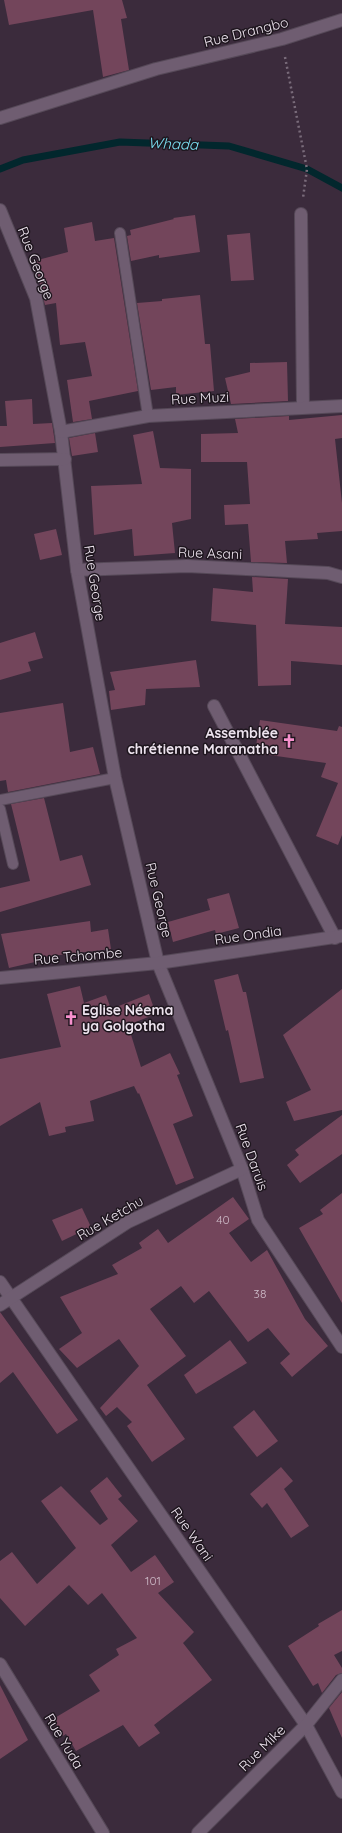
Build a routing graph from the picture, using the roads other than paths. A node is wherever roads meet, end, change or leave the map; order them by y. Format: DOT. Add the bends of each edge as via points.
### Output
graph roads {
  1 [pos="342,20"];
  2 [pos="0,118"];
  3 [pos="0,210"];
  4 [pos="301,214"];
  5 [pos="120,233"];
  6 [pos="342,406"];
  7 [pos="303,407"];
  8 [pos="148,416"];
  9 [pos="61,432"];
  10 [pos="0,460"];
  11 [pos="65,460"];
  12 [pos="77,570"];
  13 [pos="342,577"];
  14 [pos="214,706"];
  15 [pos="115,778"];
  16 [pos="0,800"];
  17 [pos="0,809"];
  18 [pos="13,864"];
  19 [pos="338,937"];
  20 [pos="158,964"];
  21 [pos="0,978"];
  22 [pos="242,1169"];
  23 [pos="0,1282"];
  24 [pos="10,1298"];
  25 [pos="0,1305"];
  26 [pos="342,1347"];
  27 [pos="0,1664"];
  28 [pos="342,1680"];
  29 [pos="306,1725"];
  30 [pos="342,1792"];
  31 [pos="103,1833"];
  32 [pos="198,1833"];
  1 -- 2 [label="street, Rue Drangbo" via="282,39 156,69"];
  3 -- 9 [label="street, Rue George" via="36,298"];
  4 -- 7 [label="street"];
  5 -- 8 [label="lane"];
  6 -- 7 [label="street, Rue Muzi"];
  7 -- 8 [label="street, Rue Muzi"];
  8 -- 9 [label="street, Rue Muzi"];
  9 -- 11 [label="street, Rue George"];
  10 -- 11 [label="street"];
  11 -- 12 [label="street, Rue George"];
  12 -- 13 [label="street, Rue Asani" via="187,566 328,573"];
  12 -- 15 [label="street, Rue George"];
  14 -- 19 [label="street"];
  15 -- 16 [label="lane"];
  15 -- 20 [label="street, Rue George"];
  17 -- 18 [label="lane"];
  19 -- 20 [label="street, Rue Ondia"];
  20 -- 21 [label="street, Rue Tchombe"];
  20 -- 22 [label="street, Rue Daruis"];
  22 -- 24 [label="street, Rue Ketchu" via="128,1222"];
  22 -- 26 [label="street, Rue Daruis" via="258,1220"];
  23 -- 24 [label="street, Rue Wani"];
  24 -- 25 [label="street, Rue Ketchu"];
  24 -- 29 [label="street, Rue Wani"];
  27 -- 31 [label="street, Rue Yuda"];
  28 -- 29 [label="street, Rue Mike"];
  29 -- 30 [label="street, Rue Wani"];
  29 -- 32 [label="street, Rue Mike"];
}
